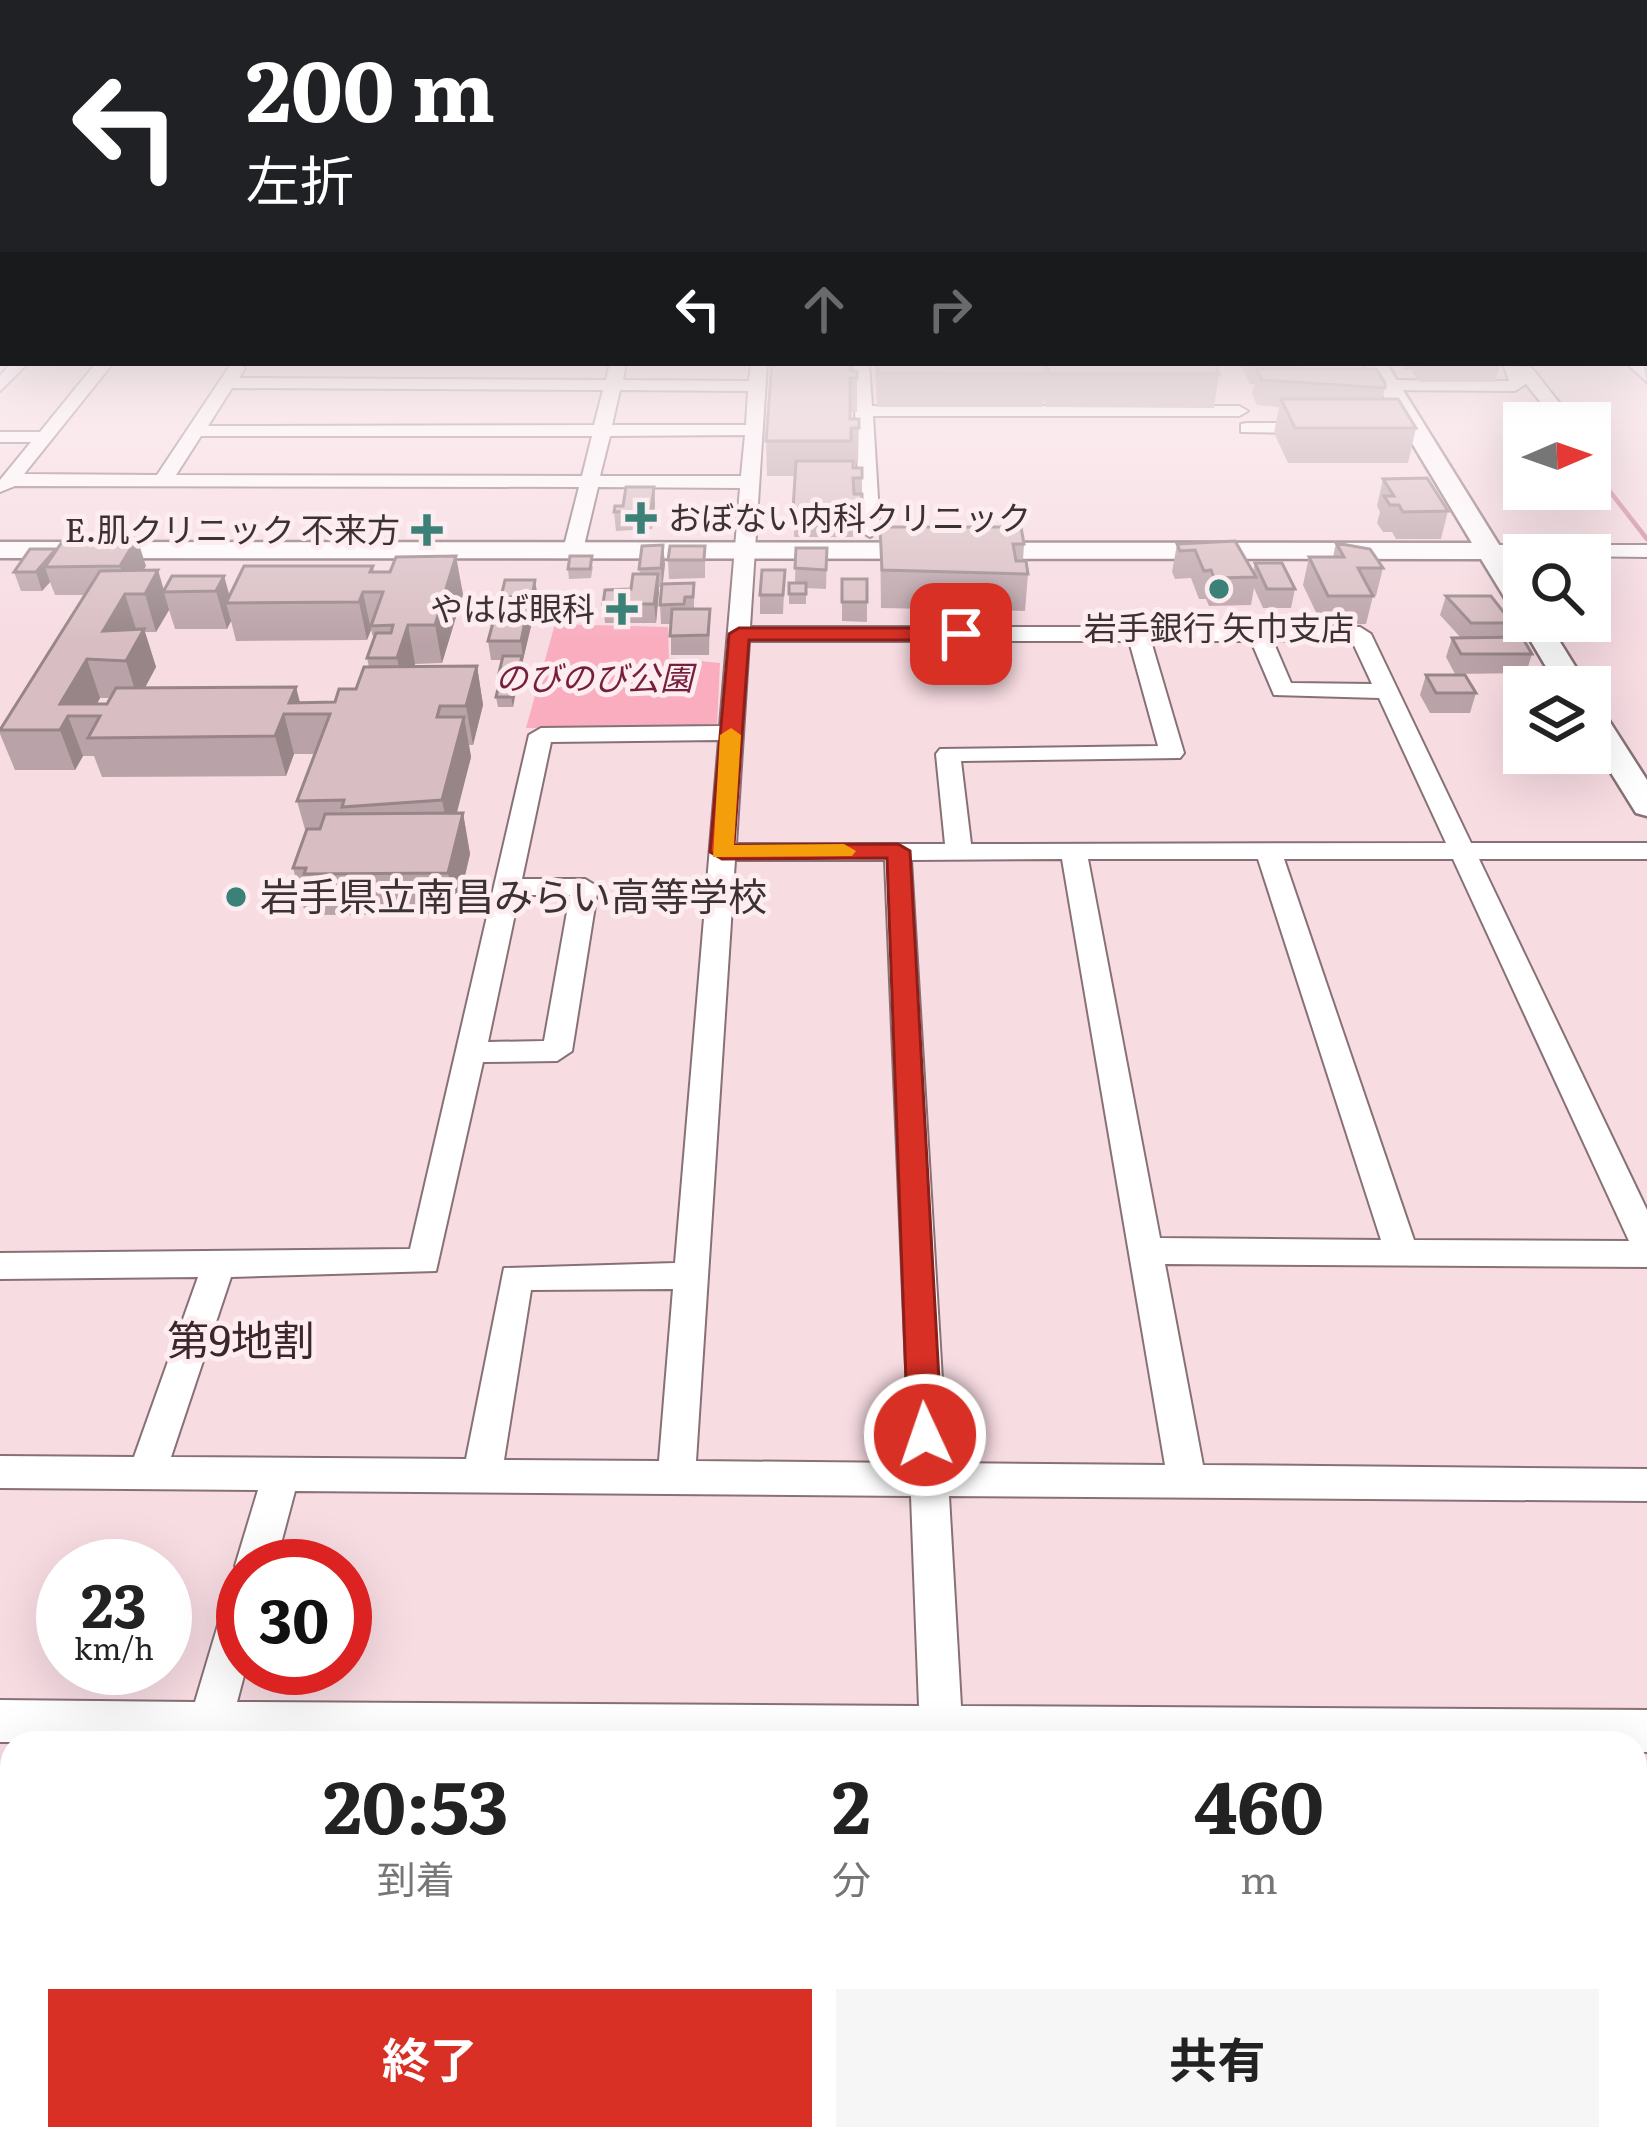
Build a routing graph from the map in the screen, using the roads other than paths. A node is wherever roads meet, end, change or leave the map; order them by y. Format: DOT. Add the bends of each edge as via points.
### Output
graph roads {
  1 [pos="38,444"];
  2 [pos="186,444"];
  3 [pos="598,444"];
  4 [pos="752,444"];
  5 [pos="866,444"];
  6 [pos="1415,444"];
  7 [pos="163,480"];
  8 [pos="589,481"];
  9 [pos="748,482"];
  10 [pos="5,486"];
  11 [pos="870,531"];
  12 [pos="0,550"];
  13 [pos="572,550"];
  14 [pos="1490,551"];
  15 [pos="1647,551"];
  16 [pos="742,552"];
  17 [pos="1503,572"];
  18 [pos="739,634"];
  19 [pos="1138,634"];
  20 [pos="1259,634"];
  21 [pos="1386,691"];
  22 [pos="731,733"];
  23 [pos="1611,748"];
  24 [pos="1647,806"];
  25 [pos="1073,850"];
  26 [pos="1268,850"];
  27 [pos="898,851"];
  28 [pos="959,851"];
  29 [pos="1461,851"];
  30 [pos="1647,851"];
  31 [pos="722,852"];
  32 [pos="507,887"];
  33 [pos="470,1052"];
  34 [pos="1647,1250"];
  35 [pos="1145,1251"];
  36 [pos="1402,1253"];
  37 [pos="219,1264"];
  38 [pos="0,1266"];
  39 [pos="691,1276"];
  40 [pos="0,1472"];
  41 [pos="147,1474"];
  42 [pos="281,1474"];
  43 [pos="676,1476"];
  44 [pos="482,1477"];
  45 [pos="927,1480"];
  46 [pos="1187,1481"];
  47 [pos="1647,1485"];
  48 [pos="263,1539"];
  49 [pos="219,1695"];
  50 [pos="0,1721"];
  51 [pos="173,1731"];
  52 [pos="209,1731"];
  53 [pos="942,1731"];
  1 -- 10 [label="street"];
  2 -- 7 [label="street"];
  3 -- 8 [label="street"];
  4 -- 9 [label="street"];
  5 -- 11 [label="street"];
  6 -- 14 [label="main road"];
  7 -- 8 [label="street"];
  7 -- 10 [label="street"];
  8 -- 9 [label="street"];
  8 -- 13 [label="street"];
  9 -- 16 [label="street"];
  12 -- 13 [label="main road"];
  13 -- 16 [label="main road"];
  14 -- 15 [label="street"];
  14 -- 16 [label="main road"];
  14 -- 17 [label="main road"];
  16 -- 18 [label="street"];
  18 -- 19 [label="street"];
  18 -- 22 [label="street"];
  19 -- 20 [label="street"];
  19 -- 28 [label="street" via="1172,753 948,754"];
  20 -- 21 [label="street" via="1360,634"];
  20 -- 21 [label="street" via="1282,691"];
  21 -- 29 [label="street"];
  22 -- 31 [label="street"];
  22 -- 32 [label="street" via="541,735"];
  23 -- 24 [label="main road"];
  25 -- 26 [label="street"];
  25 -- 28 [label="street"];
  25 -- 35 [label="street"];
  26 -- 29 [label="street"];
  26 -- 36 [label="street"];
  27 -- 28 [label="street"];
  27 -- 31 [label="street"];
  27 -- 45 [label="street"];
  29 -- 30 [label="street"];
  29 -- 34 [label="street"];
  31 -- 39 [label="street"];
  32 -- 33 [label="street"];
  32 -- 33 [label="street" via="585,887 557,1051"];
  33 -- 37 [label="street" via="424,1262"];
  34 -- 36 [label="street"];
  35 -- 36 [label="street"];
  35 -- 46 [label="street"];
  37 -- 38 [label="street"];
  37 -- 41 [label="street"];
  39 -- 43 [label="street"];
  39 -- 44 [label="street" via="516,1277"];
  40 -- 41 [label="street"];
  41 -- 42 [label="street"];
  42 -- 44 [label="street"];
  42 -- 48 [label="street"];
  43 -- 44 [label="street"];
  43 -- 45 [label="street"];
  45 -- 46 [label="street"];
  45 -- 53 [label="street"];
  46 -- 47 [label="street"];
  49 -- 52 [label="street"];
  50 -- 51 [label="street"];
}
